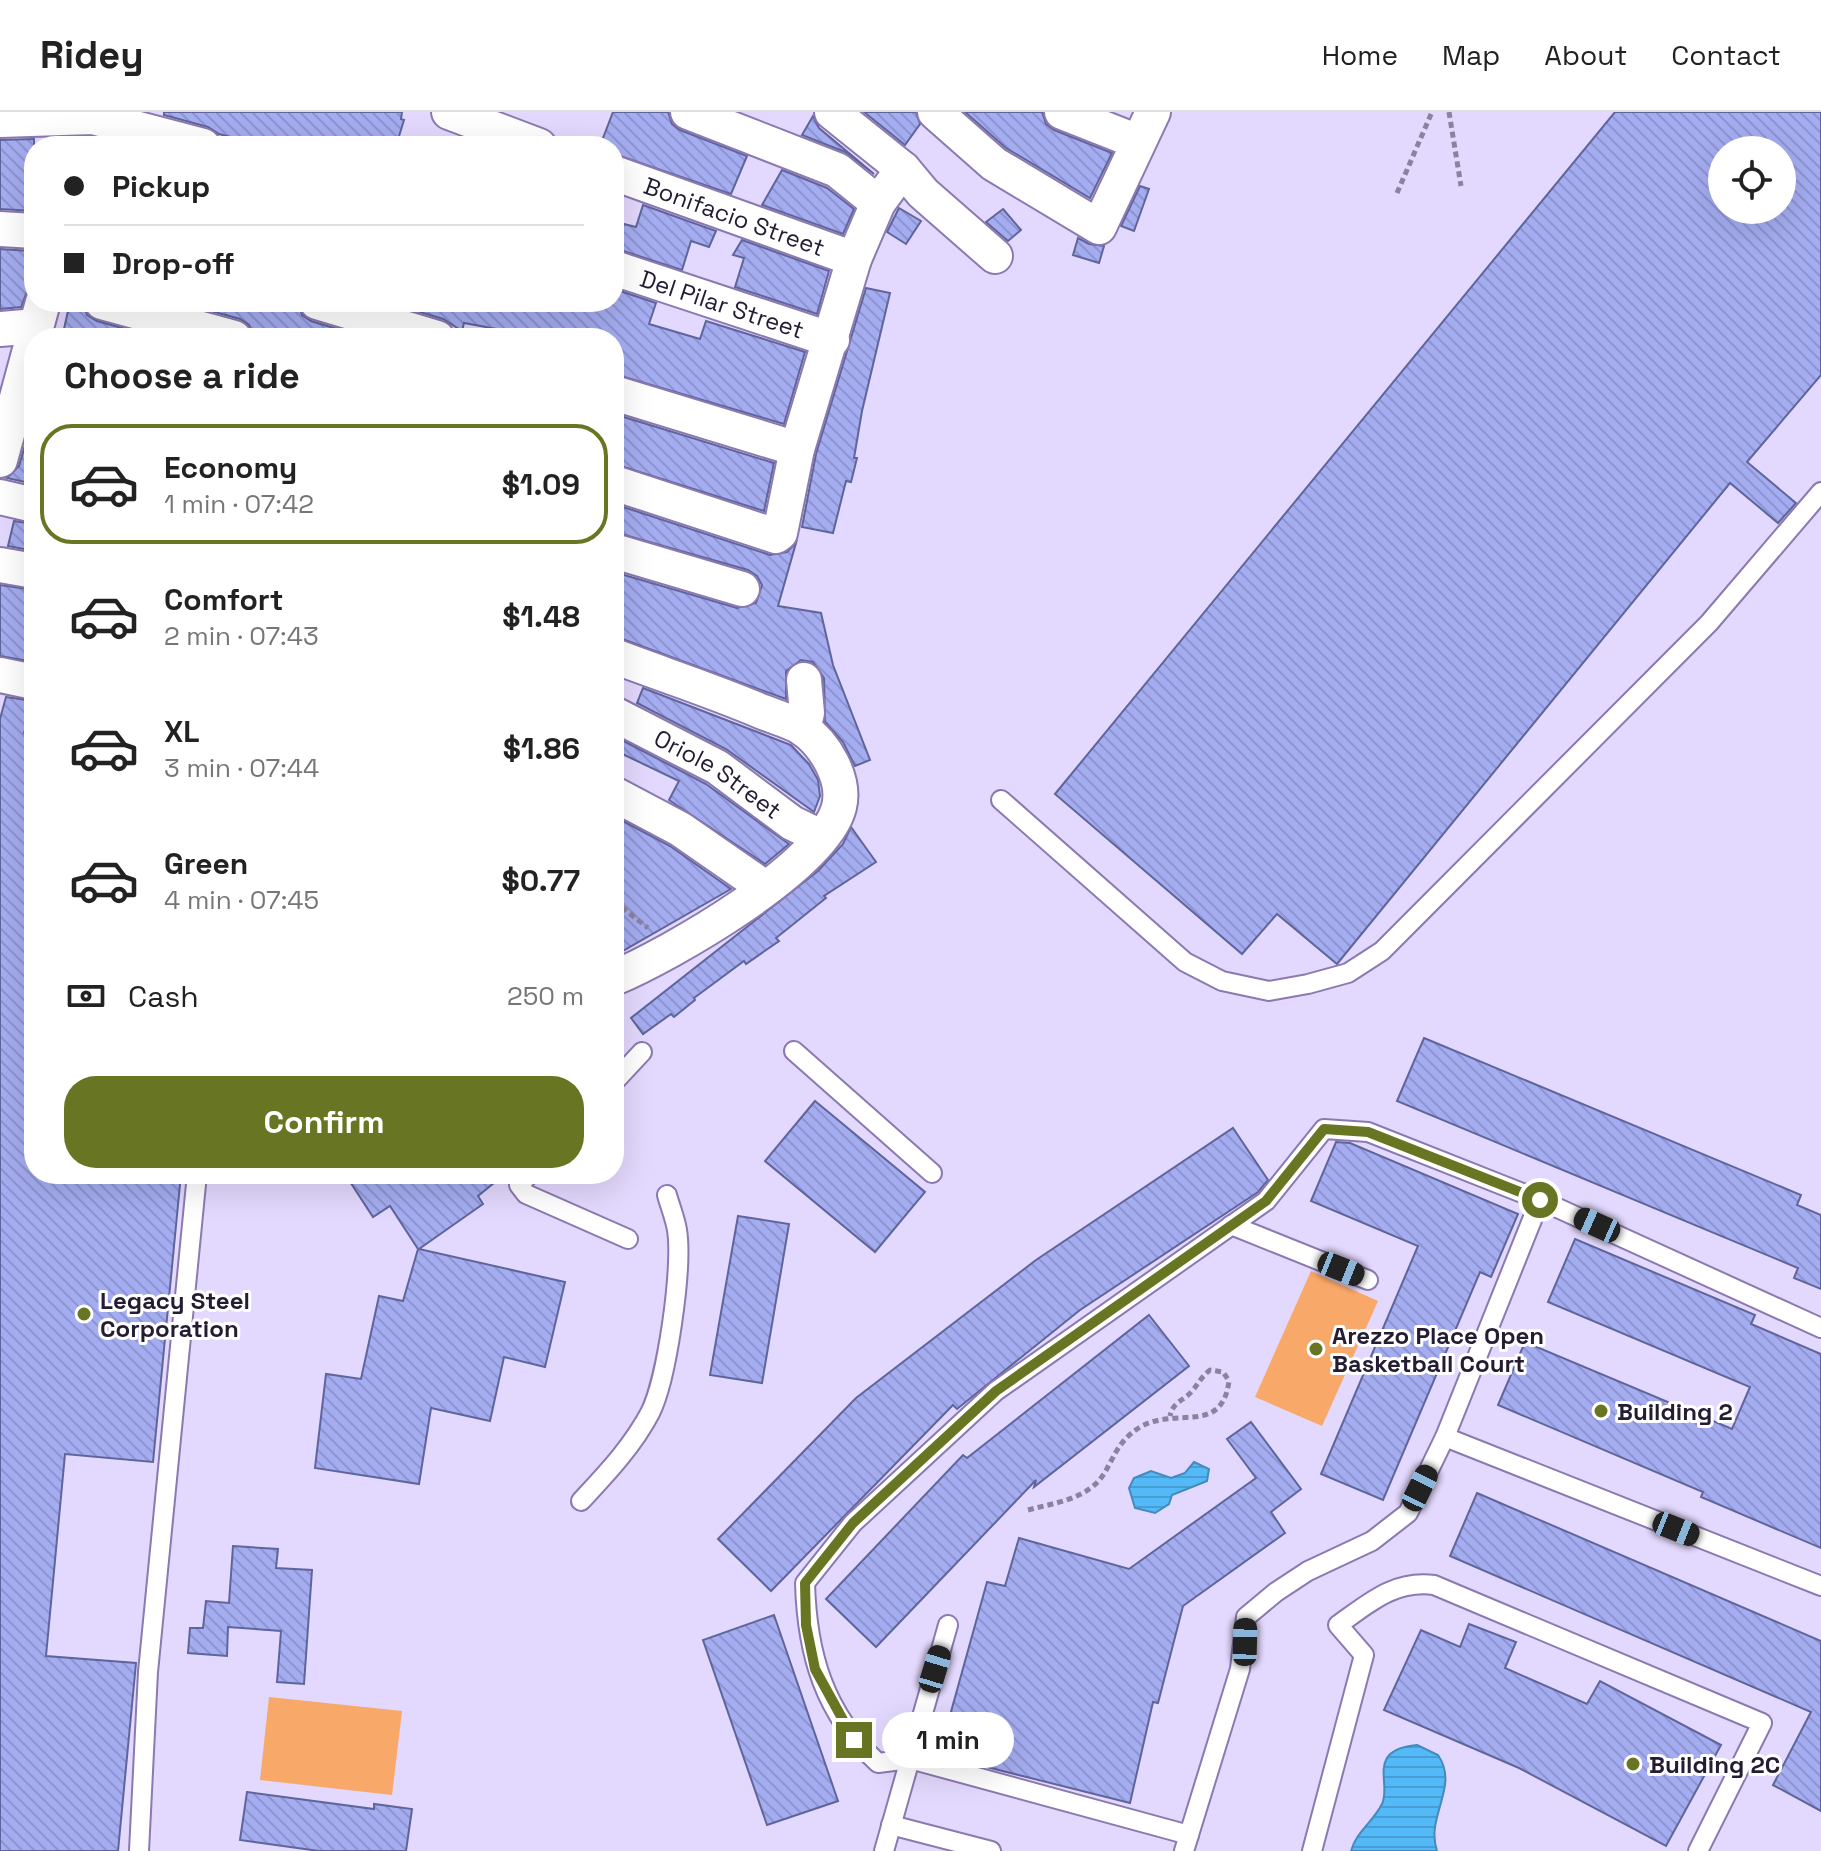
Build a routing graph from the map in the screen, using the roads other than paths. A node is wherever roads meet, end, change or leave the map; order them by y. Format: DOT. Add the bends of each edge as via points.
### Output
graph roads {
  1 [pos="449,112"];
  2 [pos="688,112"];
  3 [pos="832,112"];
  4 [pos="935,112"];
  5 [pos="1062,112"];
  6 [pos="0,120"];
  7 [pos="90,125"];
  8 [pos="1146,127"];
  9 [pos="149,136"];
  10 [pos="513,136"];
  11 [pos="903,169"];
  12 [pos="624,177"];
  13 [pos="878,203"];
  14 [pos="0,229"];
  15 [pos="24,230"];
  16 [pos="995,256"];
  17 [pos="854,259"];
  18 [pos="624,271"];
  19 [pos="139,312"];
  20 [pos="350,312"];
  21 [pos="40,314"];
  22 [pos="197,328"];
  23 [pos="404,328"];
  24 [pos="0,329"];
  25 [pos="832,340"];
  26 [pos="24,386"];
  27 [pos="624,396"];
  28 [pos="10,437"];
  29 [pos="797,449"];
  30 [pos="624,486"];
  31 [pos="1821,492"];
  32 [pos="0,497"];
  33 [pos="24,503"];
  34 [pos="624,554"];
  35 [pos="0,565"];
  36 [pos="24,569"];
  37 [pos="742,589"];
  38 [pos="624,660"];
  39 [pos="0,675"];
  40 [pos="24,680"];
  41 [pos="804,680"];
  42 [pos="624,719"];
  43 [pos="803,729"];
  44 [pos="624,799"];
  45 [pos="1001,800"];
  46 [pos="821,837"];
  47 [pos="765,888"];
  48 [pos="624,973"];
  49 [pos="794,1051"];
  50 [pos="642,1052"];
  51 [pos="624,1071"];
  52 [pos="932,1173"];
  53 [pos="196,1184"];
  54 [pos="520,1184"];
  55 [pos="667,1195"];
  56 [pos="1540,1200"];
  57 [pos="1231,1225"];
  58 [pos="628,1239"];
  59 [pos="1368,1280"];
  60 [pos="1821,1328"];
  61 [pos="1445,1437"];
  62 [pos="581,1501"];
  63 [pos="1821,1586"];
  64 [pos="948,1625"];
  65 [pos="910,1759"];
  66 [pos="891,1825"];
  67 [pos="1186,1843"];
  68 [pos="139,1851"];
  69 [pos="884,1851"];
  70 [pos="991,1851"];
  71 [pos="1312,1851"];
  72 [pos="1698,1851"];
  1 -- 10 [label="street"];
  2 -- 13 [label="street" via="837,170"];
  3 -- 11 [label="street"];
  4 -- 8 [label="street" via="994,164 1099,227"];
  5 -- 8 [label="street"];
  6 -- 7 [label="street"];
  7 -- 9 [label="street"];
  11 -- 13 [label="street"];
  11 -- 16 [label="street"];
  12 -- 17 [label="street, Bonifacio Street"];
  13 -- 17 [label="street"];
  14 -- 15 [label="street"];
  17 -- 25 [label="street"];
  18 -- 25 [label="street, Del Pilar Street"];
  19 -- 22 [label="street"];
  20 -- 23 [label="street"];
  21 -- 24 [label="street"];
  25 -- 29 [label="street"];
  26 -- 28 [label="street"];
  27 -- 29 [label="street"];
  29 -- 30 [label="street" via="776,536"];
  31 -- 45 [label="lane" via="1698,634 1382,951 1348,973 1269,991 1222,981 1185,962"];
  32 -- 33 [label="street"];
  34 -- 37 [label="street"];
  35 -- 36 [label="street"];
  38 -- 43 [label="street"];
  39 -- 40 [label="street"];
  41 -- 43 [label="street"];
  42 -- 46 [label="street, Oriole Street" via="717,767 792,823"];
  43 -- 46 [label="street" via="833,762 839,794 839,809"];
  44 -- 47 [label="street" via="680,829"];
  46 -- 47 [label="street"];
  47 -- 48 [label="street" via="671,951"];
  49 -- 52 [label="lane"];
  50 -- 51 [label="lane"];
  53 -- 68 [label="lane" via="148,1672"];
  54 -- 58 [label="lane" via="526,1194"];
  55 -- 62 [label="lane" via="677,1231 679,1270 651,1411 626,1450"];
  56 -- 57 [label="lane" via="1368,1132 1324,1129 1266,1201"];
  56 -- 60 [label="lane"];
  56 -- 61 [label="lane"];
  57 -- 59 [label="lane"];
  57 -- 65 [label="lane" via="996,1391 853,1523 805,1583 815,1669 854,1740 878,1763"];
  61 -- 63 [label="lane"];
  61 -- 67 [label="lane" via="1408,1513 1393,1528 1308,1571 1246,1617 1240,1669"];
  64 -- 65 [label="lane"];
  65 -- 66 [label="lane"];
  65 -- 67 [label="lane"];
  66 -- 69 [label="lane"];
  66 -- 70 [label="lane"];
  71 -- 72 [label="lane" via="1364,1655 1338,1625 1388,1590 1417,1583 1434,1585 1762,1723"];
}
